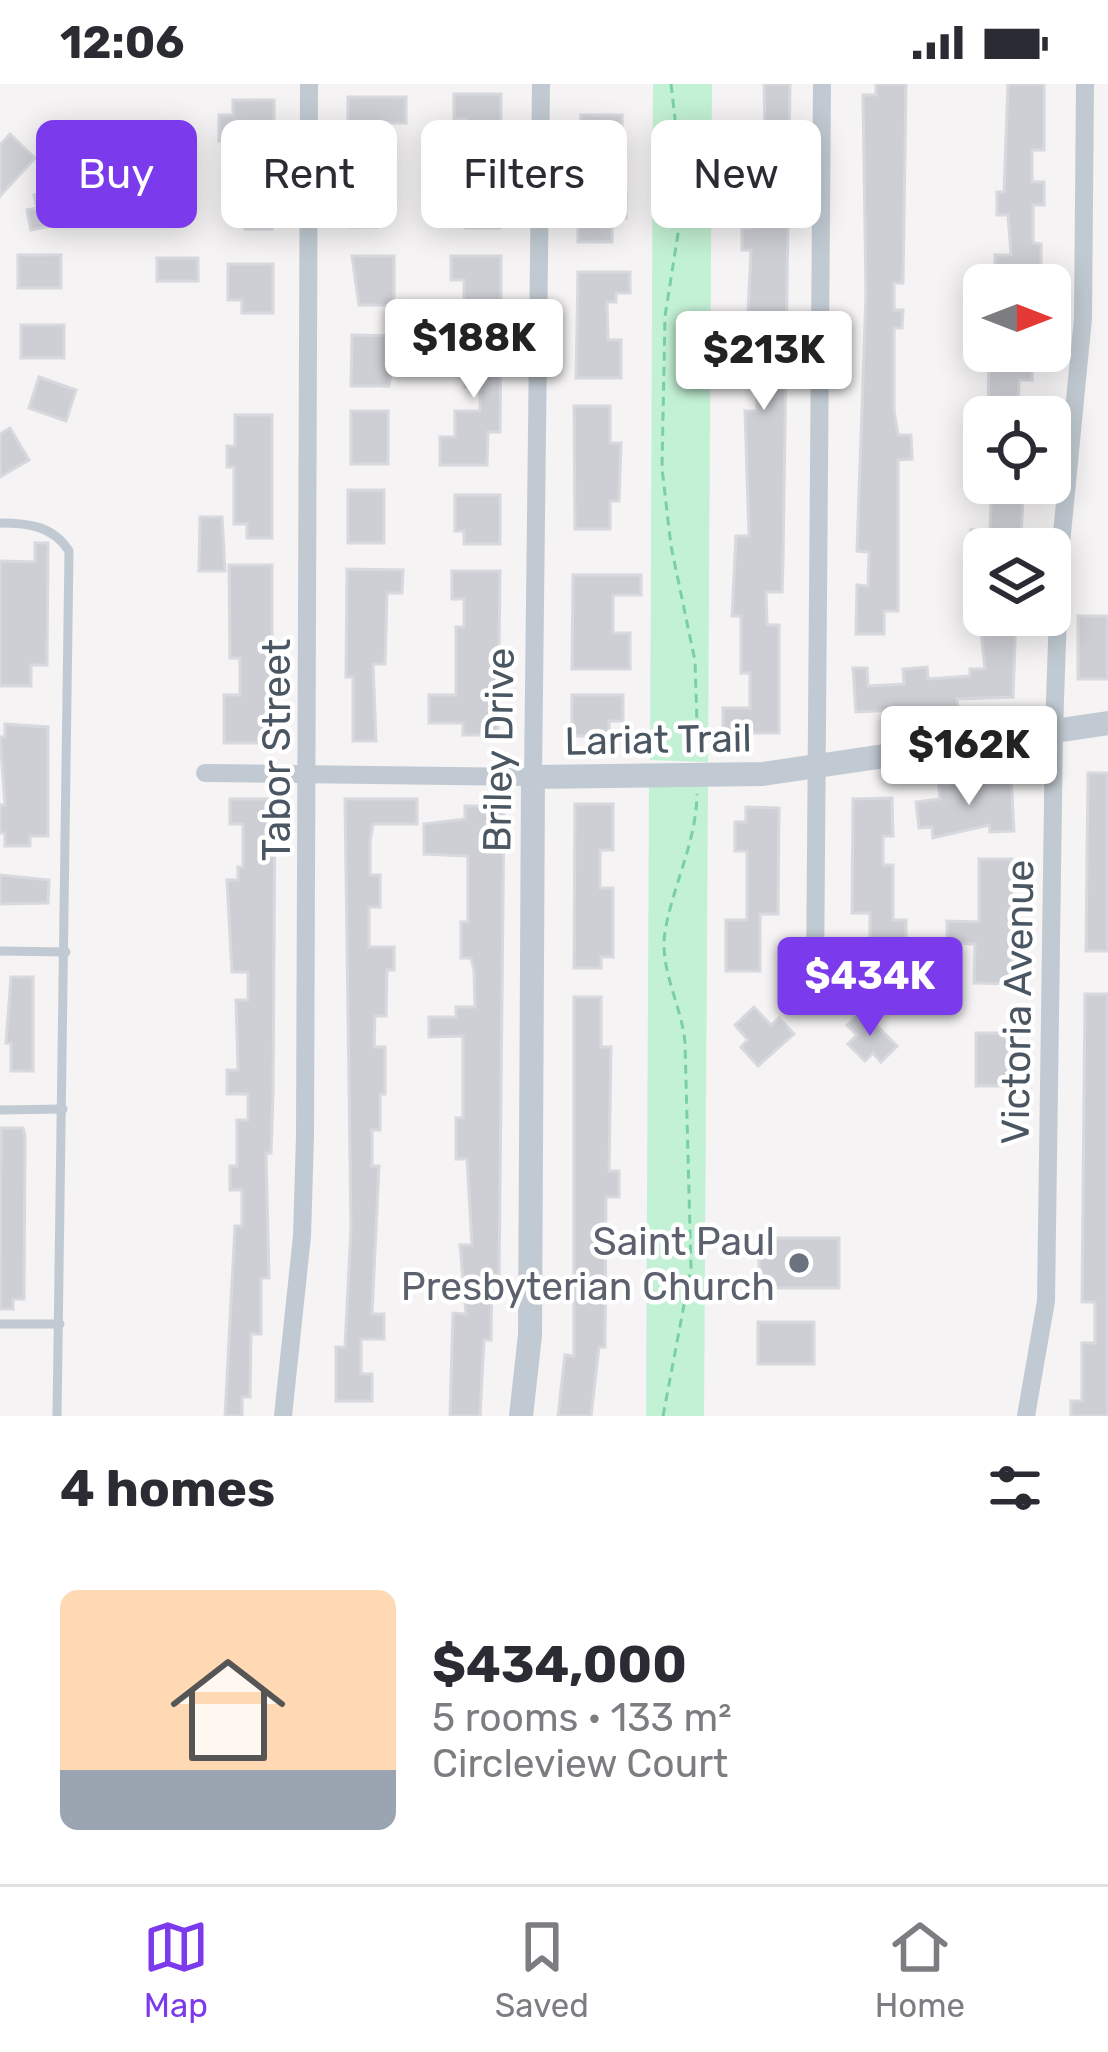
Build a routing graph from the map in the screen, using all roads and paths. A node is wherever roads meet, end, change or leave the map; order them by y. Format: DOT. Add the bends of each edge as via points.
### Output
graph roads {
  1 [pos="309,84"];
  2 [pos="541,84"];
  3 [pos="671,84"];
  4 [pos="822,84"];
  5 [pos="1085,84"];
  6 [pos="0,523"];
  7 [pos="1108,723"];
  8 [pos="1054,730"];
  9 [pos="698,749"];
  10 [pos="816,765"];
  11 [pos="205,773"];
  12 [pos="310,774"];
  13 [pos="533,777"];
  14 [pos="697,795"];
  15 [pos="0,951"];
  16 [pos="66,952"];
  17 [pos="815,980"];
  18 [pos="63,1109"];
  19 [pos="0,1110"];
  20 [pos="0,1324"];
  21 [pos="60,1324"];
  22 [pos="57,1416"];
  23 [pos="283,1416"];
  24 [pos="520,1416"];
  25 [pos="663,1416"];
  26 [pos="1027,1416"];
  1 -- 12 [label="street, Tabor Street"];
  2 -- 13 [label="street, Briley Drive"];
  3 -- 9 [label="path" via="684,196 665,316 662,468 695,661"];
  4 -- 10 [label="street"];
  5 -- 8 [label="street, Victoria Avenue" via="1083,318 1060,554"];
  6 -- 16 [label="lane" via="39,526 69,551"];
  7 -- 8 [label="street, Lariat Trail"];
  8 -- 10 [label="street, Lariat Trail"];
  8 -- 26 [label="street, Victoria Avenue" via="1046,1301"];
  10 -- 13 [label="street, Lariat Trail" via="763,774"];
  10 -- 17 [label="street"];
  11 -- 12 [label="street, Lariat Trail"];
  12 -- 13 [label="street, Lariat Trail"];
  12 -- 23 [label="street, Tabor Street" via="302,1236"];
  13 -- 24 [label="street, Briley Drive" via="530,1334"];
  14 -- 25 [label="path" via="696,829 664,952 685,1043 691,1268"];
  15 -- 16 [label="lane"];
  16 -- 18 [label="lane"];
  18 -- 19 [label="lane"];
  18 -- 21 [label="lane"];
  20 -- 21 [label="lane"];
  21 -- 22 [label="lane"];
}
